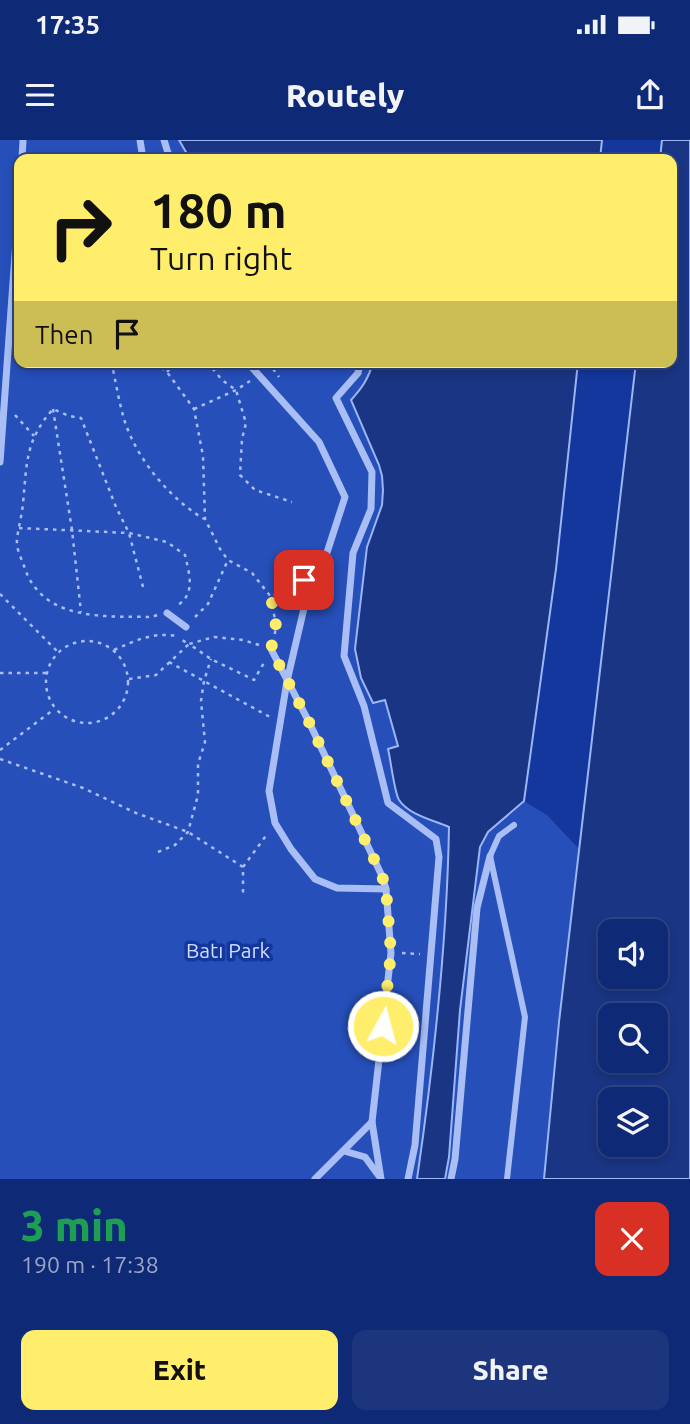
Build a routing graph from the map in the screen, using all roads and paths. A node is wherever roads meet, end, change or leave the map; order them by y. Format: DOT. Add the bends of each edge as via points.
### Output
graph roads {
  1 [pos="14,272"];
  2 [pos="11,316"];
  3 [pos="0,319"];
  4 [pos="113,368"];
  5 [pos="162,368"];
  6 [pos="171,368"];
  7 [pos="212,368"];
  8 [pos="253,368"];
  9 [pos="359,368"];
  10 [pos="273,369"];
  11 [pos="167,372"];
  12 [pos="260,375"];
  13 [pos="236,390"];
  14 [pos="5,403"];
  15 [pos="53,408"];
  16 [pos="194,409"];
  17 [pos="34,436"];
  18 [pos="0,463"];
  19 [pos="292,502"];
  20 [pos="205,519"];
  21 [pos="19,528"];
  22 [pos="72,530"];
  23 [pos="129,533"];
  24 [pos="228,560"];
  25 [pos="301,582"];
  26 [pos="143,587"];
  27 [pos="0,594"];
  28 [pos="271,597"];
  29 [pos="81,612"];
  30 [pos="167,612"];
  31 [pos="186,628"];
  32 [pos="189,645"];
  33 [pos="271,649"];
  34 [pos="114,650"];
  35 [pos="58,652"];
  36 [pos="211,659"];
  37 [pos="169,662"];
  38 [pos="0,673"];
  39 [pos="46,673"];
  40 [pos="129,679"];
  41 [pos="204,681"];
  42 [pos="287,681"];
  43 [pos="54,709"];
  44 [pos="279,722"];
  45 [pos="0,750"];
  46 [pos="0,759"];
  47 [pos="275,823"];
  48 [pos="514,825"];
  49 [pos="188,832"];
  50 [pos="158,852"];
  51 [pos="490,856"];
  52 [pos="243,867"];
  53 [pos="386,889"];
  54 [pos="243,897"];
  55 [pos="391,953"];
  56 [pos="431,955"];
  57 [pos="372,1122"];
  58 [pos="344,1151"];
  59 [pos="315,1179"];
  60 [pos="408,1179"];
  61 [pos="451,1179"];
  62 [pos="507,1179"];
  1 -- 2 [label="street"];
  2 -- 3 [label="street"];
  2 -- 14 [label="street"];
  4 -- 20 [label="path" via="124,420 137,447 158,480"];
  5 -- 11 [label="path"];
  6 -- 11 [label="path"];
  7 -- 13 [label="path"];
  8 -- 12 [label="street"];
  9 -- 56 [label="street" via="336,398 372,472 371,509 353,553 344,656 363,706 388,803 436,839 439,857"];
  10 -- 12 [label="path"];
  11 -- 16 [label="path"];
  12 -- 13 [label="path"];
  12 -- 42 [label="street" via="319,442 345,497 305,604"];
  13 -- 16 [label="path"];
  13 -- 19 [label="path" via="246,423 240,475 256,490"];
  14 -- 17 [label="path"];
  14 -- 18 [label="street"];
  15 -- 17 [label="path"];
  15 -- 22 [label="path"];
  15 -- 23 [label="path" via="81,418"];
  16 -- 20 [label="path" via="203,456"];
  17 -- 21 [label="path"];
  20 -- 24 [label="path"];
  21 -- 22 [label="path"];
  21 -- 29 [label="path" via="16,543 26,574 41,596 66,610"];
  22 -- 23 [label="path"];
  22 -- 29 [label="path"];
  23 -- 26 [label="path"];
  23 -- 30 [label="path" via="167,542 185,555 190,590 184,601"];
  24 -- 28 [label="path" via="252,573"];
  24 -- 31 [label="path" via="208,604"];
  25 -- 28 [label="path"];
  27 -- 35 [label="path"];
  28 -- 33 [label="path" via="276,626"];
  29 -- 30 [label="path" via="152,617"];
  30 -- 31 [label="street"];
  32 -- 33 [label="path" via="215,637"];
  32 -- 34 [label="path" via="177,635 162,634"];
  32 -- 36 [label="path"];
  32 -- 37 [label="path"];
  33 -- 36 [label="path" via="254,680"];
  33 -- 42 [label="street"];
  34 -- 35 [label="path" via="85,640"];
  34 -- 40 [label="path"];
  35 -- 39 [label="path"];
  36 -- 41 [label="path"];
  37 -- 40 [label="path" via="156,675"];
  37 -- 41 [label="path"];
  38 -- 39 [label="path"];
  39 -- 43 [label="path" via="46,692"];
  40 -- 43 [label="path" via="125,700 112,716 92,724 71,721"];
  41 -- 44 [label="path"];
  41 -- 49 [label="path" via="205,742"];
  42 -- 44 [label="street"];
  42 -- 53 [label="street"];
  43 -- 45 [label="path"];
  44 -- 47 [label="street" via="269,791"];
  46 -- 49 [label="path"];
  47 -- 52 [label="path"];
  47 -- 53 [label="street" via="315,878 337,888"];
  48 -- 51 [label="street" via="499,836"];
  49 -- 50 [label="path" via="175,845"];
  49 -- 52 [label="path"];
  51 -- 61 [label="street" via="477,908"];
  51 -- 62 [label="street" via="525,1017"];
  52 -- 54 [label="path"];
  53 -- 55 [label="street"];
  55 -- 56 [label="path"];
  55 -- 57 [label="street"];
  56 -- 60 [label="street"];
  57 -- 58 [label="street"];
  57 -- 58 [label="street" via="381,1179 365,1157"];
  58 -- 59 [label="street"];
}
